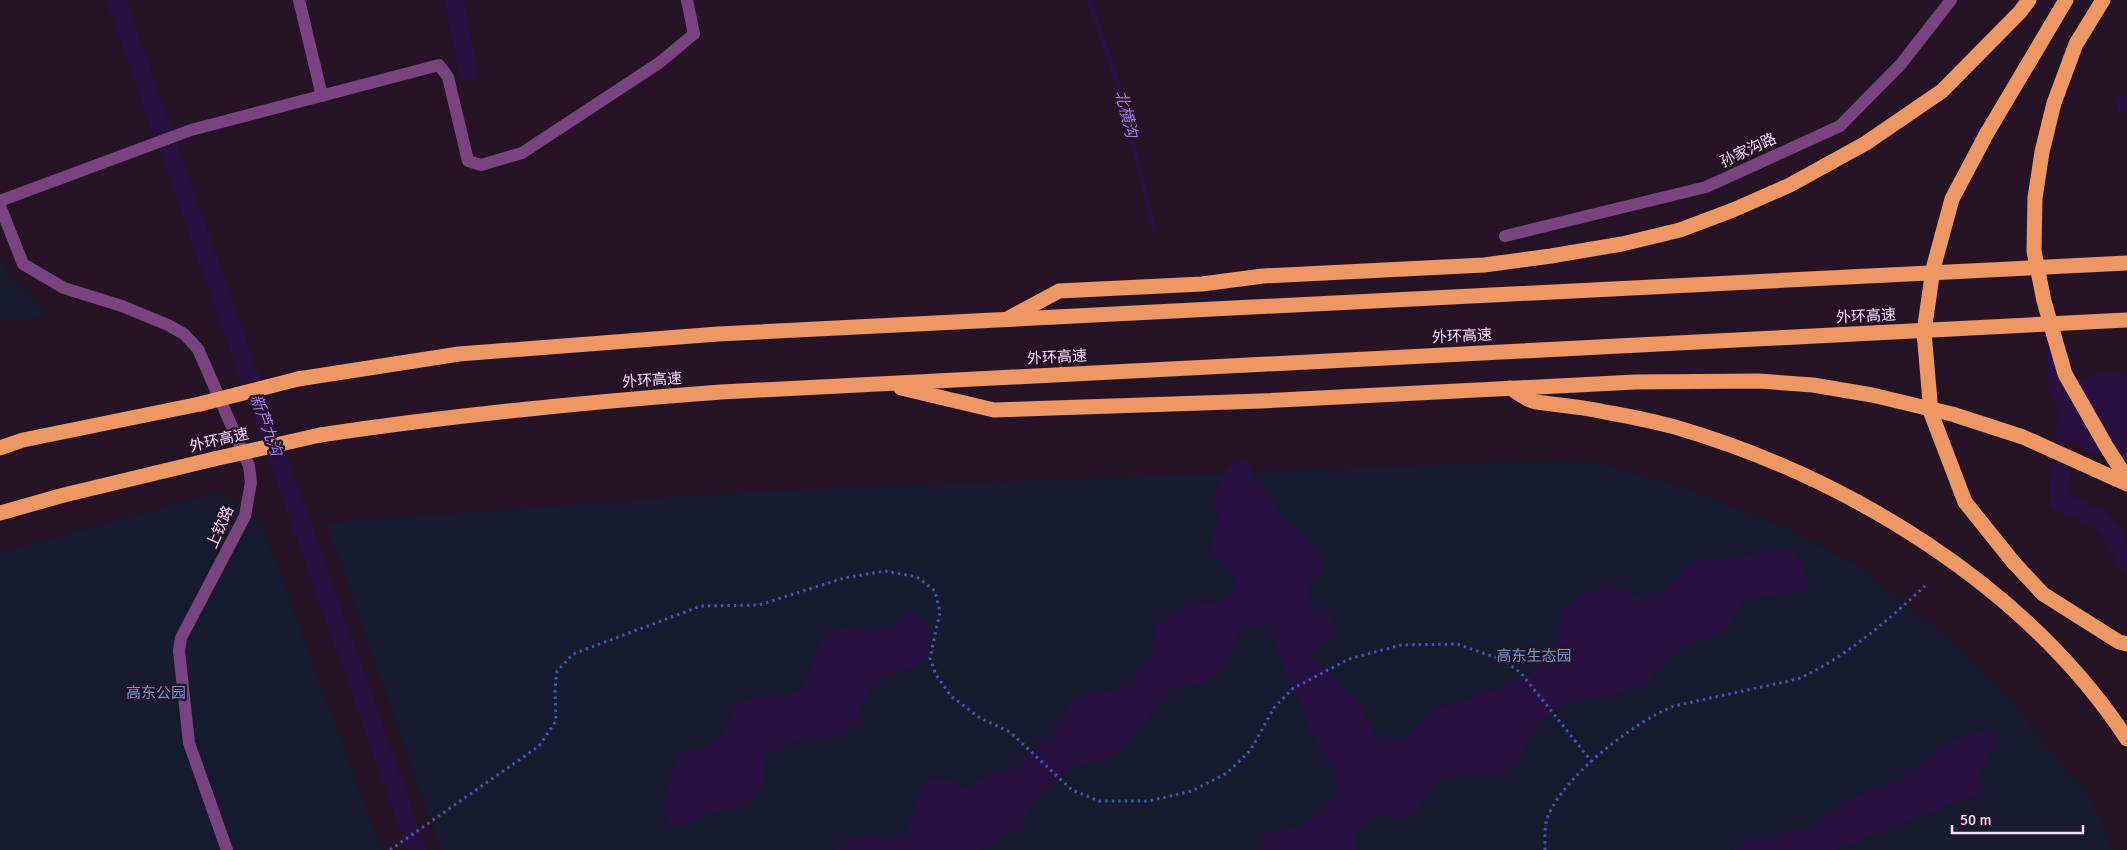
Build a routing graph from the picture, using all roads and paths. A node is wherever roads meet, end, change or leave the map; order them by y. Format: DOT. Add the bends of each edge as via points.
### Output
graph roads {
  1 [pos="300,0"];
  2 [pos="688,0"];
  3 [pos="1951,0"];
  4 [pos="2029,0"];
  5 [pos="2066,0"];
  6 [pos="2103,0"];
  7 [pos="322,96"];
  8 [pos="0,202"];
  9 [pos="0,206"];
  10 [pos="1504,236"];
  11 [pos="2127,263"];
  12 [pos="1005,320"];
  13 [pos="2127,320"];
  14 [pos="885,384"];
  15 [pos="1510,388"];
  16 [pos="0,448"];
  17 [pos="2127,479"];
  18 [pos="2127,484"];
  19 [pos="0,513"];
  20 [pos="1925,586"];
  21 [pos="2123,643"];
  22 [pos="2127,739"];
  23 [pos="1592,762"];
  24 [pos="228,850"];
  25 [pos="390,850"];
  26 [pos="1545,850"];
  1 -- 7 [label="street"];
  2 -- 7 [label="street" via="694,34 659,62 522,153 481,164 468,161 448,77 439,65"];
  3 -- 10 [label="street, 孙家沟路" via="1901,64 1840,126 1706,187"];
  4 -- 12 [label="highway" via="1942,90 1866,143 1790,185 1680,230 1551,256 1434,268 1059,291"];
  5 -- 21 [label="highway, bridge" via="1987,133 1952,200 1933,269 1924,332 1931,412 1965,502 2014,563 2043,594"];
  6 -- 17 [label="highway, bridge" via="2076,44 2054,103 2035,198 2034,250 2044,301 2065,374"];
  7 -- 8 [label="street" via="191,130"];
  9 -- 24 [label="street, 上钦路" via="23,264 64,288 122,306 168,324 184,334 198,349 249,466 251,482 245,516 181,638 179,652 189,743"];
  11 -- 12 [label="highway"];
  12 -- 16 [label="highway, bridge" via="718,334 458,354 298,379 200,404 23,440"];
  13 -- 14 [label="highway, 外环高速"];
  14 -- 15 [label="highway" via="994,410 1157,406"];
  14 -- 19 [label="highway, 外环高速, bridge" via="574,403 419,420 320,435"];
  15 -- 18 [label="highway" via="1693,380 1759,381 1872,395 1952,414 2023,437"];
  15 -- 22 [label="highway" via="1532,401 1674,427 1741,449 1808,477 1910,532 1968,572 2019,616 2074,670"];
  20 -- 23 [label="path" via="1859,642 1816,671 1798,679 1674,706 1658,713"];
  23 -- 25 [label="path" via="1521,673 1503,660 1457,644 1401,645 1349,659 1292,689 1274,708 1250,751 1227,774 1192,791 1150,801 1099,801 1072,790 1010,732 980,718 951,696 936,676 930,658 940,612 935,591 917,577 885,571 844,578 759,605 701,606 573,654 557,671 556,721 539,746"];
  23 -- 26 [label="path" via="1558,797 1548,816"];
}
